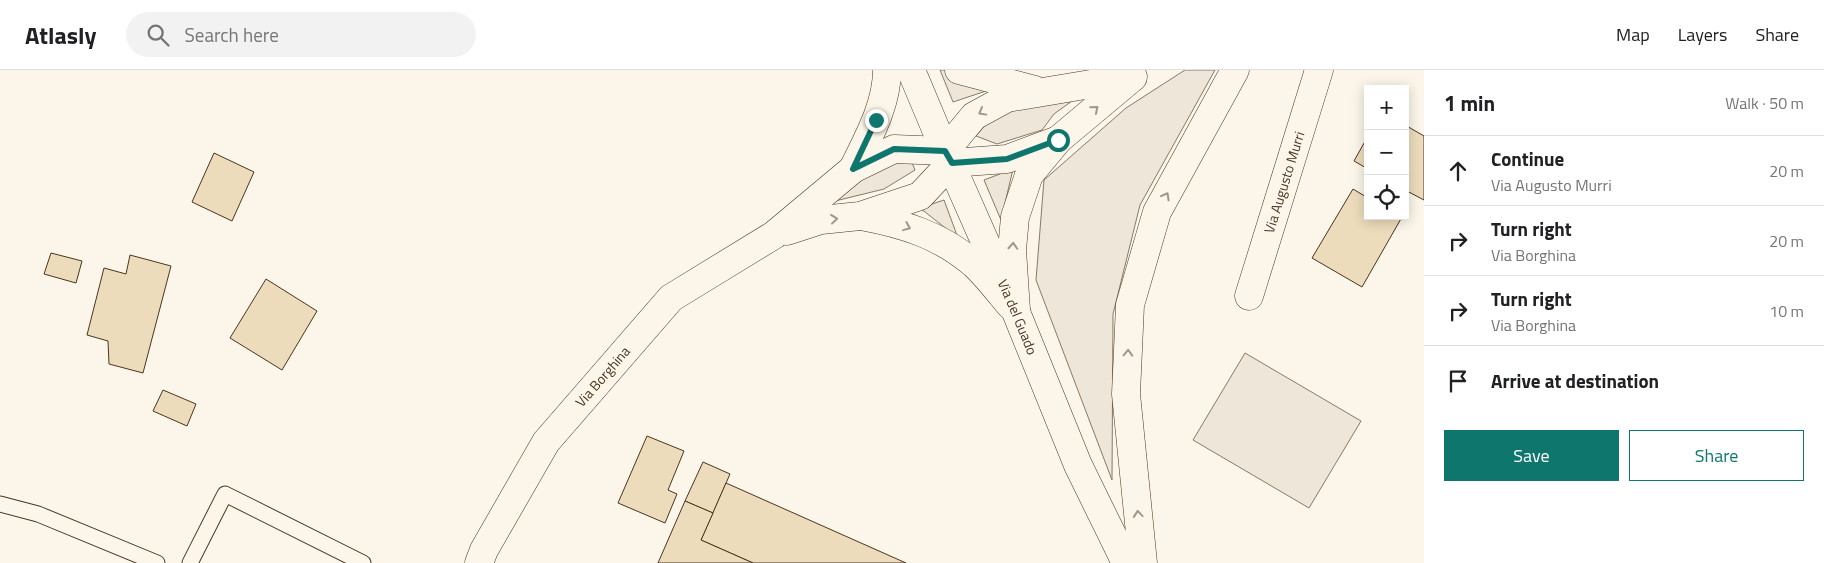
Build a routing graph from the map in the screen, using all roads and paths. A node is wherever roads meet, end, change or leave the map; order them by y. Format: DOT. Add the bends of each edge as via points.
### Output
graph roads {
  1 [pos="887,70"];
  2 [pos="911,70"];
  3 [pos="959,70"];
  4 [pos="1234,70"];
  5 [pos="1319,70"];
  6 [pos="1139,74"];
  7 [pos="1044,92"];
  8 [pos="1058,140"];
  9 [pos="948,157"];
  10 [pos="853,169"];
  11 [pos="860,216"];
  12 [pos="774,235"];
  13 [pos="1249,296"];
  14 [pos="1016,312"];
  15 [pos="0,504"];
  16 [pos="157,563"];
  17 [pos="190,563"];
  18 [pos="364,563"];
  19 [pos="479,563"];
  20 [pos="1126,563"];
  21 [pos="1143,563"];
  1 -- 10 [label="street, Via Borghina" via="876,120"];
  2 -- 9 [label="street, Via del Guado"];
  3 -- 7 [label="street"];
  21 -- 4 [label="street, one-way" via="1126,394 1130,305 1157,212"];
  5 -- 13 [label="street, Via Augusto Murri"];
  6 -- 7 [label="street"];
  8 -- 6 [label="street, one-way"];
  7 -- 9 [label="street, one-way" via="1007,98 974,116"];
  8 -- 9 [label="street" via="1007,159"];
  14 -- 8 [label="street, one-way" via="1012,250 1015,217 1029,174"];
  9 -- 10 [label="street, Via Borghina" via="894,149"];
  9 -- 11 [label="street, Via Borghina" via="920,196"];
  9 -- 14 [label="street, Via del Guado"];
  10 -- 12 [label="street, Via Borghina"];
  12 -- 11 [label="street, Via Borghina, one-way" via="821,220"];
  11 -- 14 [label="street, one-way" via="897,223 946,243 975,265"];
  12 -- 19 [label="street, Via Borghina" via="671,298 546,442"];
  14 -- 20 [label="street, Via del Guado" via="1078,465"];
  15 -- 16 [label="lane" via="38,514"];
  17 -- 18 [label="lane" via="225,494"];
}
